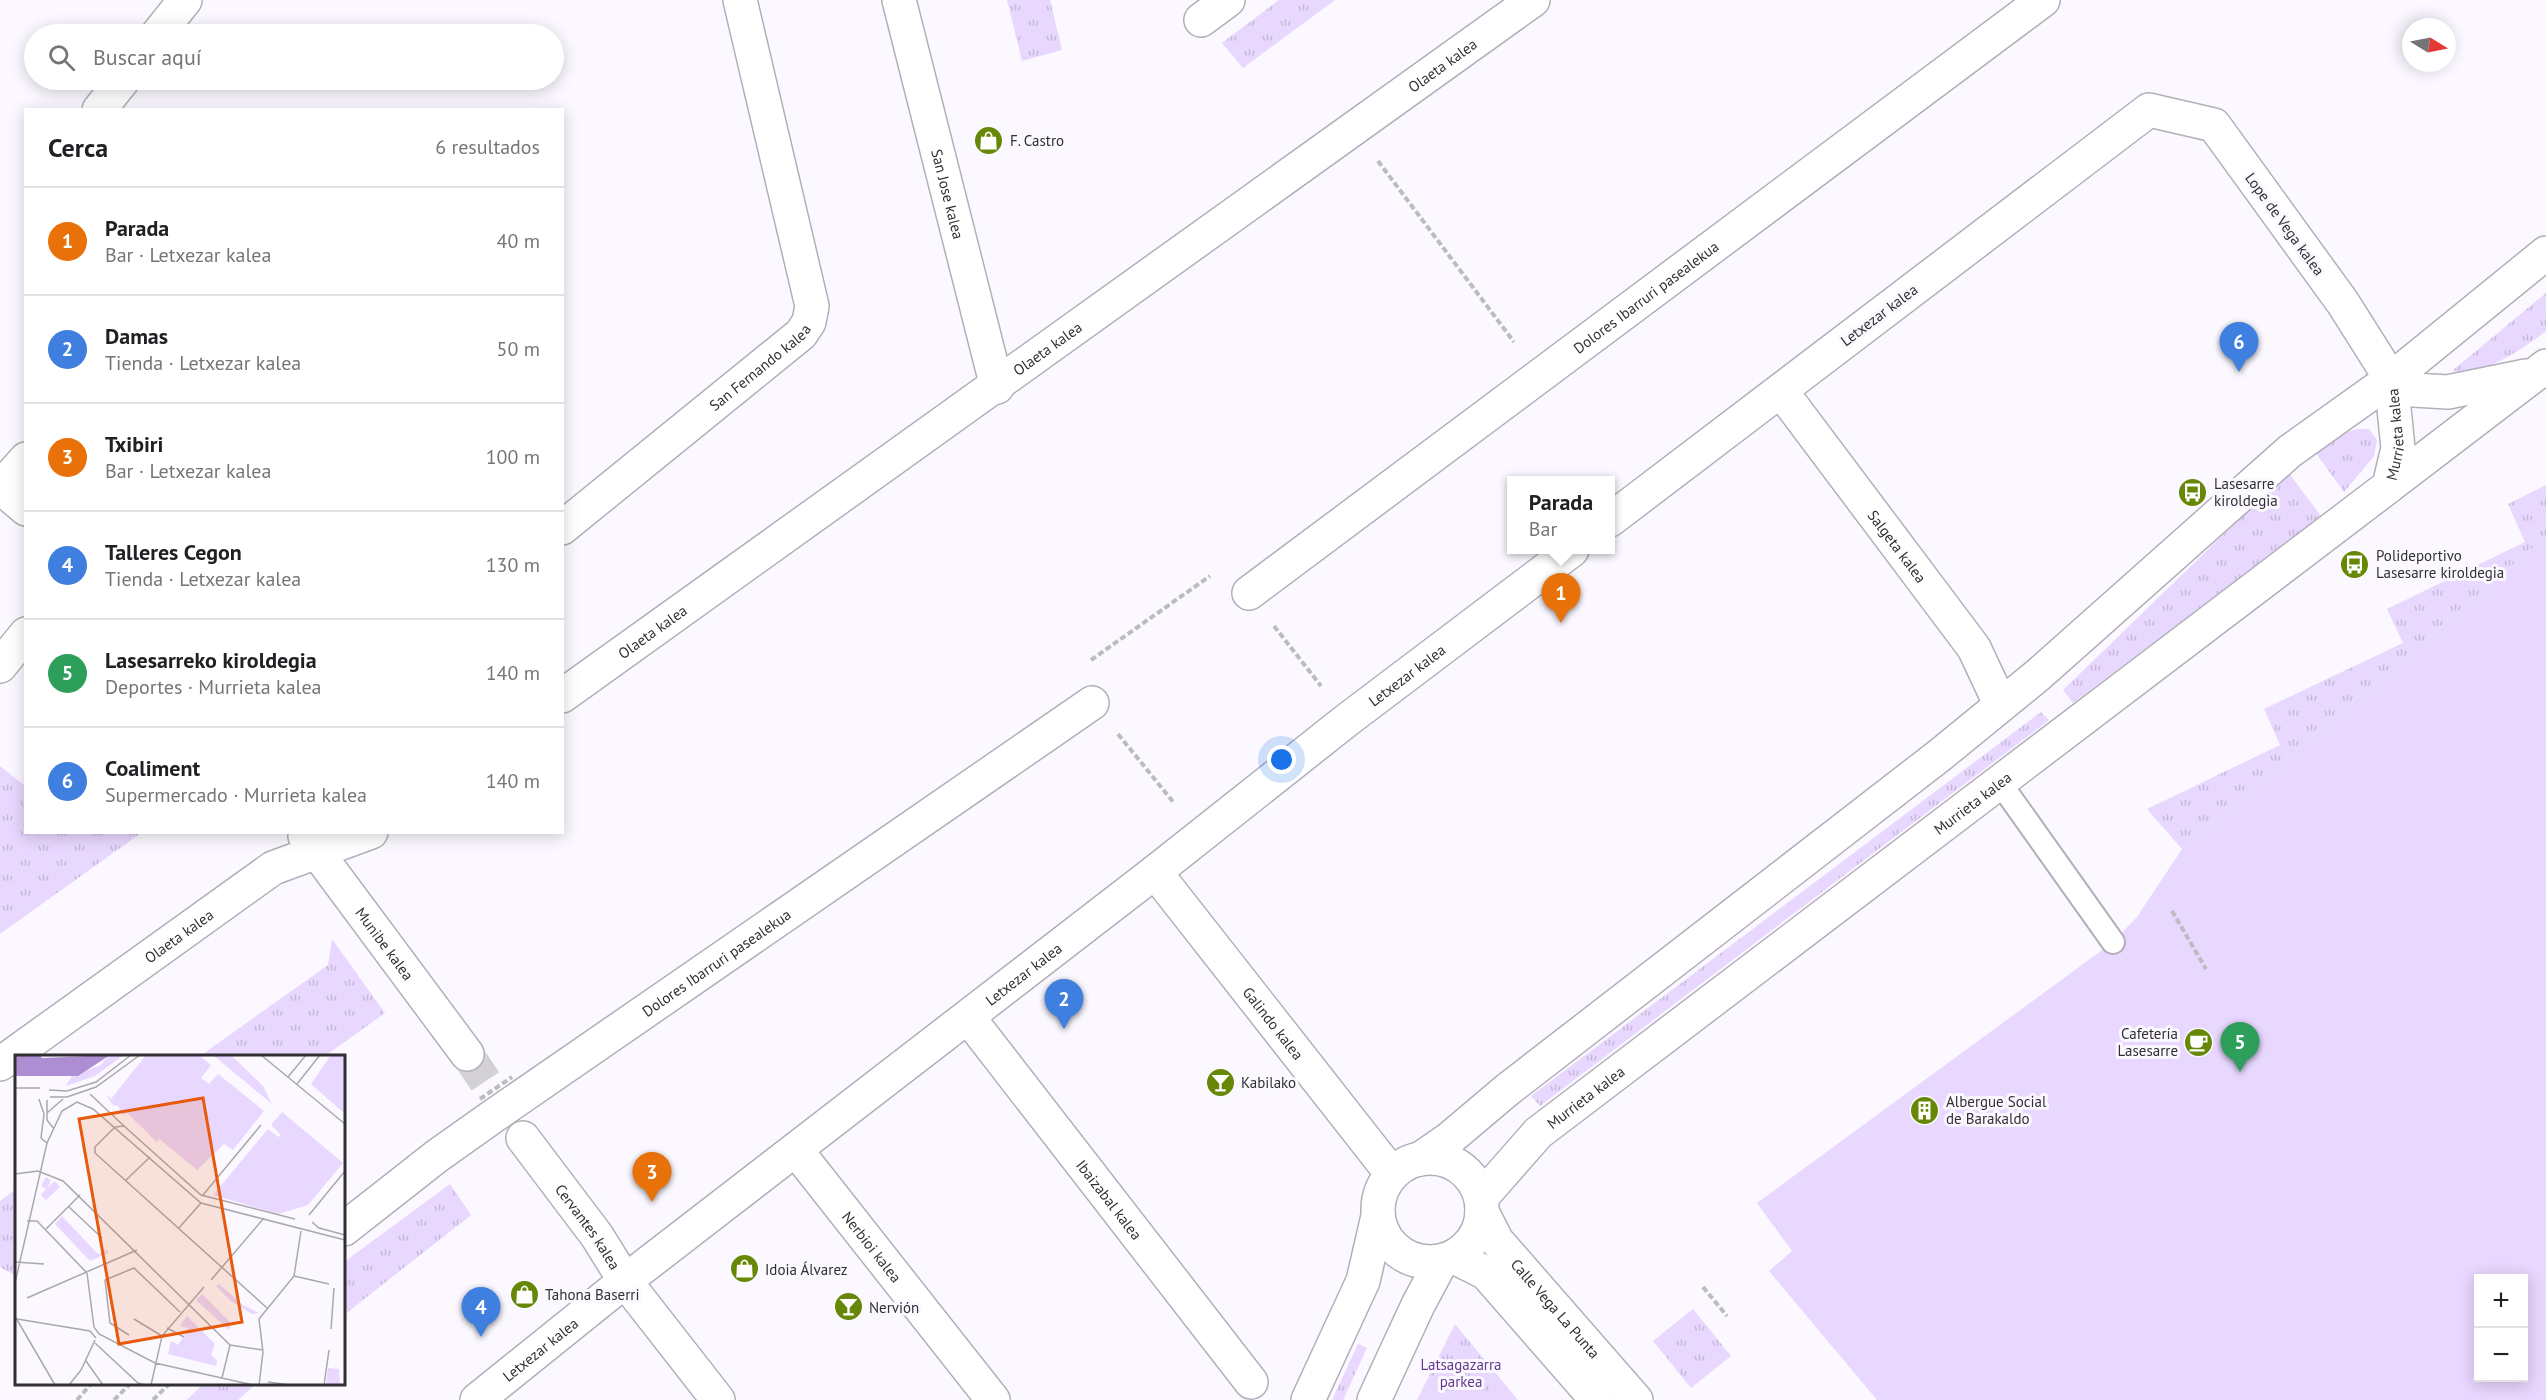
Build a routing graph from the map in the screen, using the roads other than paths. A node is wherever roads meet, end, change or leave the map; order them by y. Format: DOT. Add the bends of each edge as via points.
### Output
graph roads {
  1 [pos="185,0"];
  2 [pos="740,0"];
  3 [pos="899,0"];
  4 [pos="1228,0"];
  5 [pos="1533,0"];
  6 [pos="2043,0"];
  7 [pos="1201,20"];
  8 [pos="166,24"];
  9 [pos="115,90"];
  10 [pos="101,108"];
  11 [pos="2149,110"];
  12 [pos="2546,253"];
  13 [pos="2541,370"];
  14 [pos="2391,379"];
  15 [pos="997,387"];
  16 [pos="1781,391"];
  17 [pos="24,461"];
  18 [pos="2389,486"];
  19 [pos="0,487"];
  20 [pos="24,507"];
  21 [pos="1615,517"];
  22 [pos="564,526"];
  23 [pos="1565,554"];
  24 [pos="1249,593"];
  25 [pos="24,636"];
  26 [pos="0,666"];
  27 [pos="564,695"];
  28 [pos="1092,703"];
  29 [pos="1997,708"];
  30 [pos="2000,783"];
  31 [pos="359,834"];
  32 [pos="310,842"];
  33 [pos="1155,872"];
  34 [pos="2113,942"];
  35 [pos="968,1017"];
  36 [pos="467,1054"];
  37 [pos="0,1064"];
  38 [pos="524,1138"];
  39 [pos="796,1150"];
  40 [pos="1406,1166"];
  41 [pos="1481,1205"];
  42 [pos="1378,1216"];
  43 [pos="345,1228"];
  44 [pos="1448,1259"];
  45 [pos="625,1281"];
  46 [pos="1251,1382"];
  47 [pos="477,1400"];
  48 [pos="718,1400"];
  49 [pos="993,1400"];
  50 [pos="1308,1400"];
  51 [pos="1374,1400"];
  52 [pos="1597,1400"];
  53 [pos="1636,1400"];
  1 -- 8 [label="street"];
  2 -- 22 [label="street, San Fernando kalea" via="812,306 809,322 801,334"];
  3 -- 15 [label="street, San Jose kalea"];
  4 -- 7 [label="street"];
  5 -- 15 [label="street, Olaeta kalea"];
  6 -- 24 [label="street, Dolores Ibarruri pasealekua"];
  9 -- 10 [label="street"];
  11 -- 14 [label="street, Lope de Vega kalea" via="2214,125 2343,303"];
  11 -- 16 [label="street, Letxezar kalea"];
  12 -- 14 [label="street, Murrieta kalea"];
  13 -- 14 [label="street" via="2448,392 2413,390"];
  13 -- 18 [label="street"];
  14 -- 18 [label="street, Murrieta kalea" via="2398,448"];
  14 -- 29 [label="street, Murrieta kalea" via="2290,451"];
  15 -- 27 [label="street, Olaeta kalea"];
  16 -- 21 [label="street, Letxezar kalea"];
  16 -- 29 [label="street, Salgeta kalea" via="1974,648 1997,697"];
  17 -- 19 [label="street"];
  18 -- 30 [label="street, Murrieta kalea"];
  19 -- 20 [label="street"];
  23 -- 33 [label="street, Letxezar kalea"];
  25 -- 26 [label="street"];
  28 -- 43 [label="street, Dolores Ibarruri pasealekua" via="492,1117"];
  29 -- 40 [label="street, Murrieta kalea" via="1449,1139"];
  30 -- 34 [label="lane"];
  30 -- 41 [label="street, Murrieta kalea" via="1538,1133"];
  31 -- 32 [label="street, Olaeta kalea"];
  32 -- 36 [label="street, Munibe kalea"];
  32 -- 37 [label="street, Olaeta kalea"];
  33 -- 35 [label="street, Letxezar kalea"];
  33 -- 40 [label="street, Galindo kalea"];
  35 -- 39 [label="street, Letxezar kalea"];
  35 -- 46 [label="street, Ibaizabal kalea"];
  38 -- 45 [label="street, Cervantes kalea" via="597,1236"];
  39 -- 45 [label="street, Letxezar kalea"];
  39 -- 49 [label="street, Nerbioi kalea"];
  40 -- 41 [label="street" via="1452,1162 1475,1184"];
  40 -- 42 [label="street" via="1382,1189"];
  41 -- 44 [label="street" via="1474,1238"];
  41 -- 53 [label="street, Calle Vega La Punta" via="1497,1241"];
  42 -- 44 [label="street" via="1388,1240 1406,1258 1424,1262"];
  42 -- 50 [label="street" via="1363,1281"];
  44 -- 51 [label="street" via="1421,1298"];
  44 -- 52 [label="street, Calle Vega La Punta" via="1486,1273"];
  45 -- 47 [label="street, Letxezar kalea"];
  45 -- 48 [label="street, Cervantes kalea"];
}
